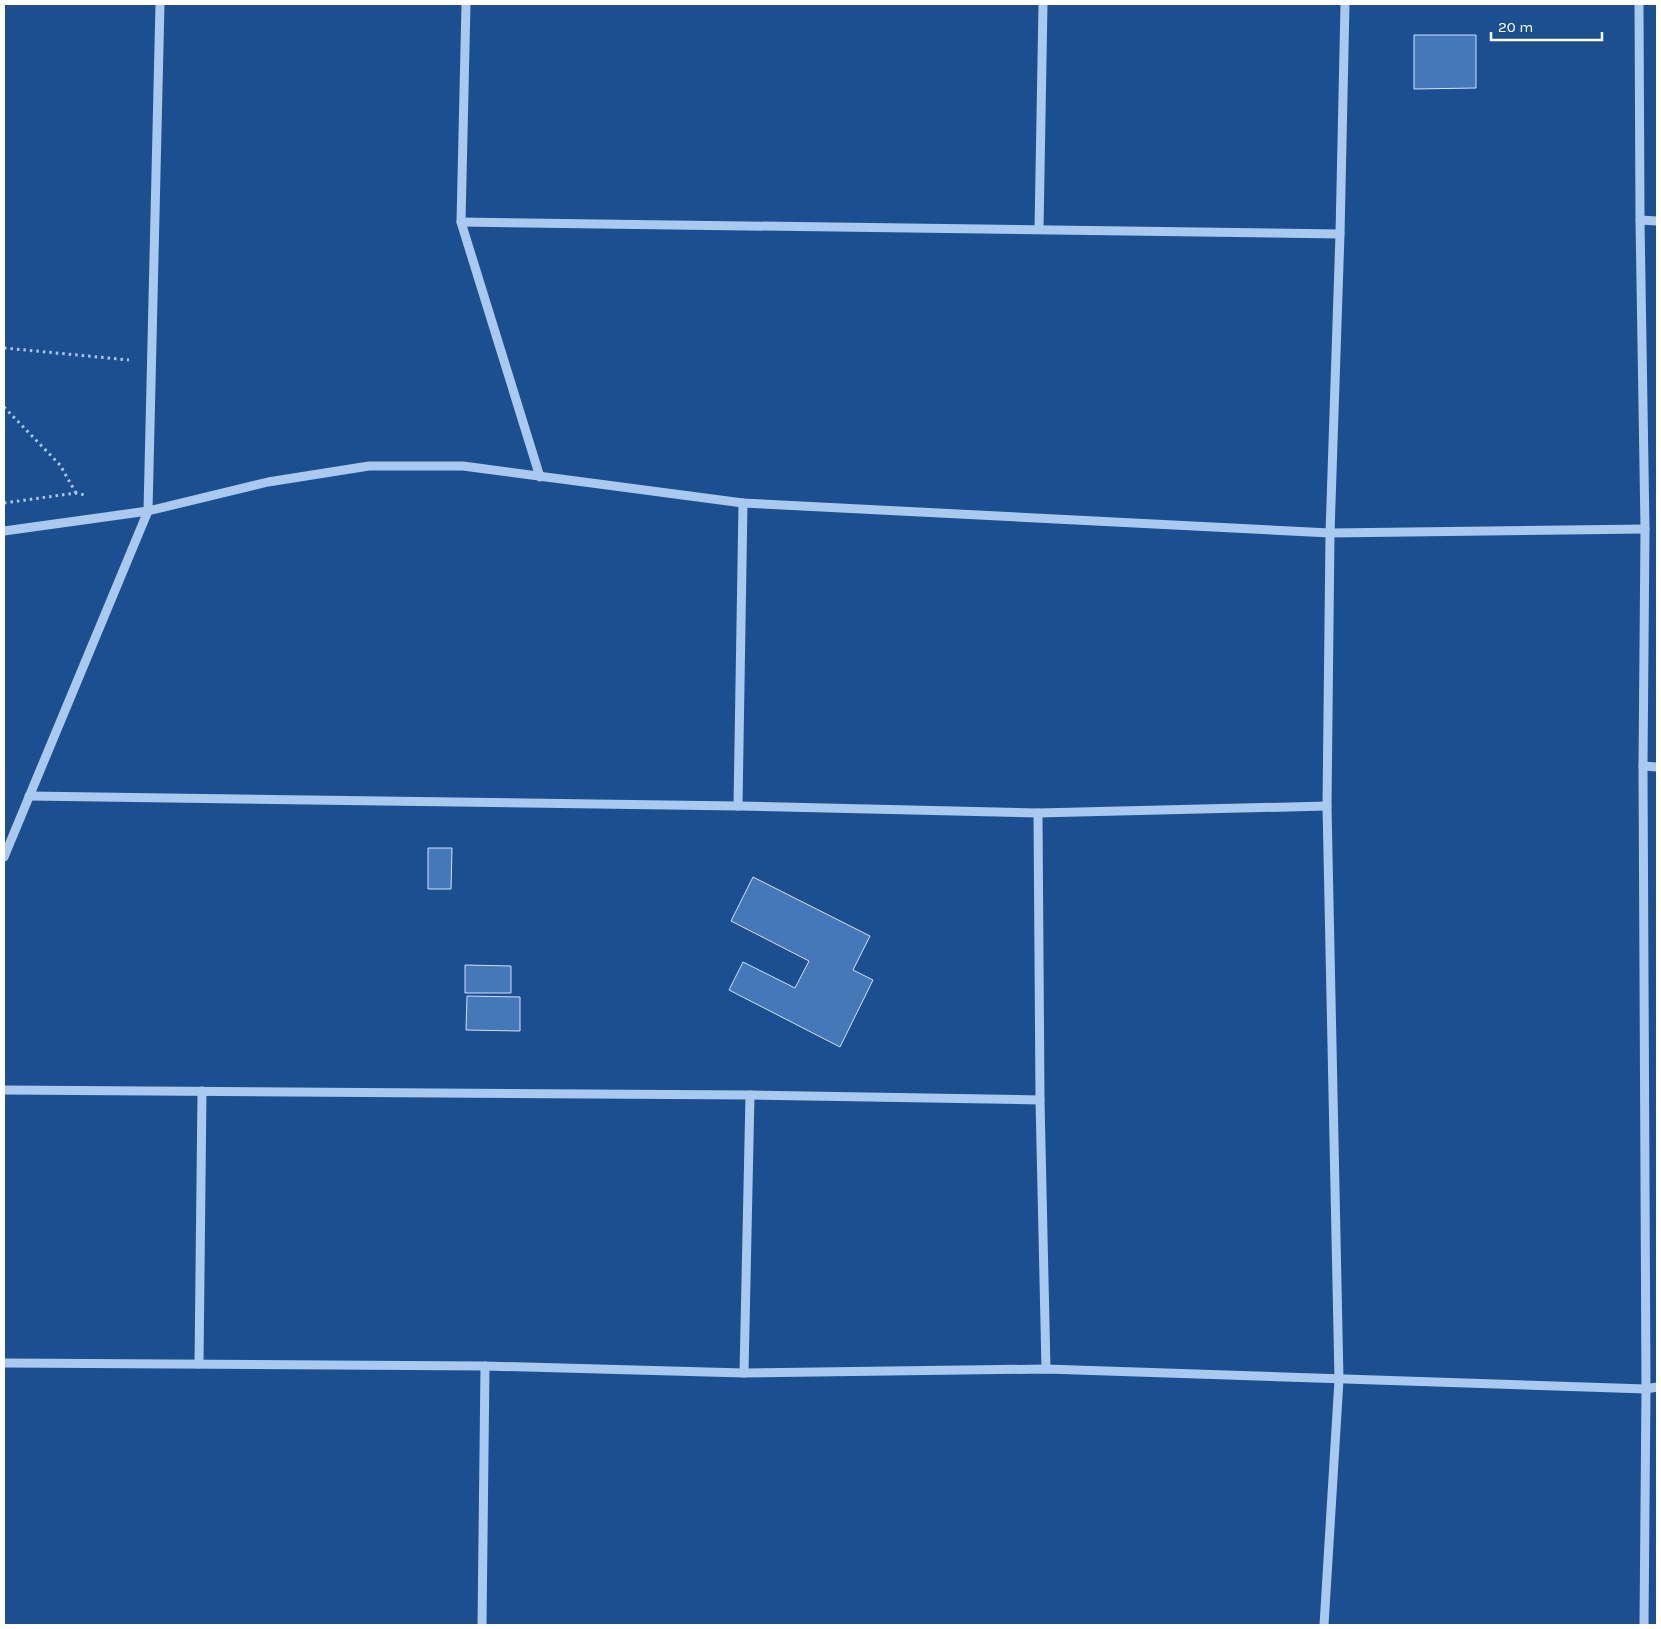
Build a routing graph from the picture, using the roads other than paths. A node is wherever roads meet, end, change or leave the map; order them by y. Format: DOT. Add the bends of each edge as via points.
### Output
graph roads {
  1 [pos="160,4"];
  2 [pos="466,4"];
  3 [pos="1043,4"];
  4 [pos="1344,4"];
  5 [pos="1639,4"];
  6 [pos="1640,220"];
  7 [pos="1657,221"];
  8 [pos="461,222"];
  9 [pos="1039,229"];
  10 [pos="1340,234"];
  11 [pos="540,477"];
  12 [pos="743,503"];
  13 [pos="148,511"];
  14 [pos="1645,530"];
  15 [pos="4,531"];
  16 [pos="1330,533"];
  17 [pos="1642,766"];
  18 [pos="1657,767"];
  19 [pos="29,796"];
  20 [pos="738,806"];
  21 [pos="1327,806"];
  22 [pos="1038,813"];
  23 [pos="4,857"];
  24 [pos="4,1090"];
  25 [pos="202,1091"];
  26 [pos="750,1095"];
  27 [pos="1040,1100"];
  28 [pos="4,1363"];
  29 [pos="199,1364"];
  30 [pos="485,1366"];
  31 [pos="1046,1369"];
  32 [pos="744,1373"];
  33 [pos="1339,1380"];
  34 [pos="1657,1387"];
  35 [pos="1646,1389"];
  36 [pos="482,1625"];
  37 [pos="1324,1625"];
  38 [pos="1644,1625"];
  1 -- 13 [label="street"];
  2 -- 8 [label="street"];
  3 -- 9 [label="street"];
  4 -- 10 [label="street"];
  5 -- 6 [label="street"];
  6 -- 7 [label="street"];
  6 -- 14 [label="street"];
  8 -- 9 [label="street"];
  8 -- 11 [label="street"];
  9 -- 10 [label="street"];
  10 -- 16 [label="street"];
  11 -- 12 [label="street"];
  11 -- 13 [label="street" via="463,466 368,466 268,482"];
  12 -- 16 [label="street"];
  12 -- 20 [label="street"];
  13 -- 15 [label="street"];
  13 -- 19 [label="street"];
  14 -- 16 [label="street"];
  14 -- 17 [label="street"];
  16 -- 21 [label="street"];
  17 -- 18 [label="street"];
  17 -- 35 [label="street"];
  19 -- 20 [label="street"];
  19 -- 23 [label="street"];
  20 -- 22 [label="street"];
  21 -- 22 [label="street"];
  21 -- 33 [label="street"];
  22 -- 27 [label="street"];
  24 -- 25 [label="street"];
  25 -- 26 [label="street"];
  25 -- 29 [label="street"];
  26 -- 27 [label="street"];
  26 -- 32 [label="street"];
  27 -- 31 [label="street"];
  28 -- 29 [label="street"];
  29 -- 30 [label="street"];
  30 -- 32 [label="street"];
  30 -- 36 [label="street"];
  31 -- 32 [label="street"];
  31 -- 33 [label="street"];
  33 -- 35 [label="street"];
  33 -- 37 [label="street"];
  34 -- 35 [label="street"];
  35 -- 38 [label="street"];
}
